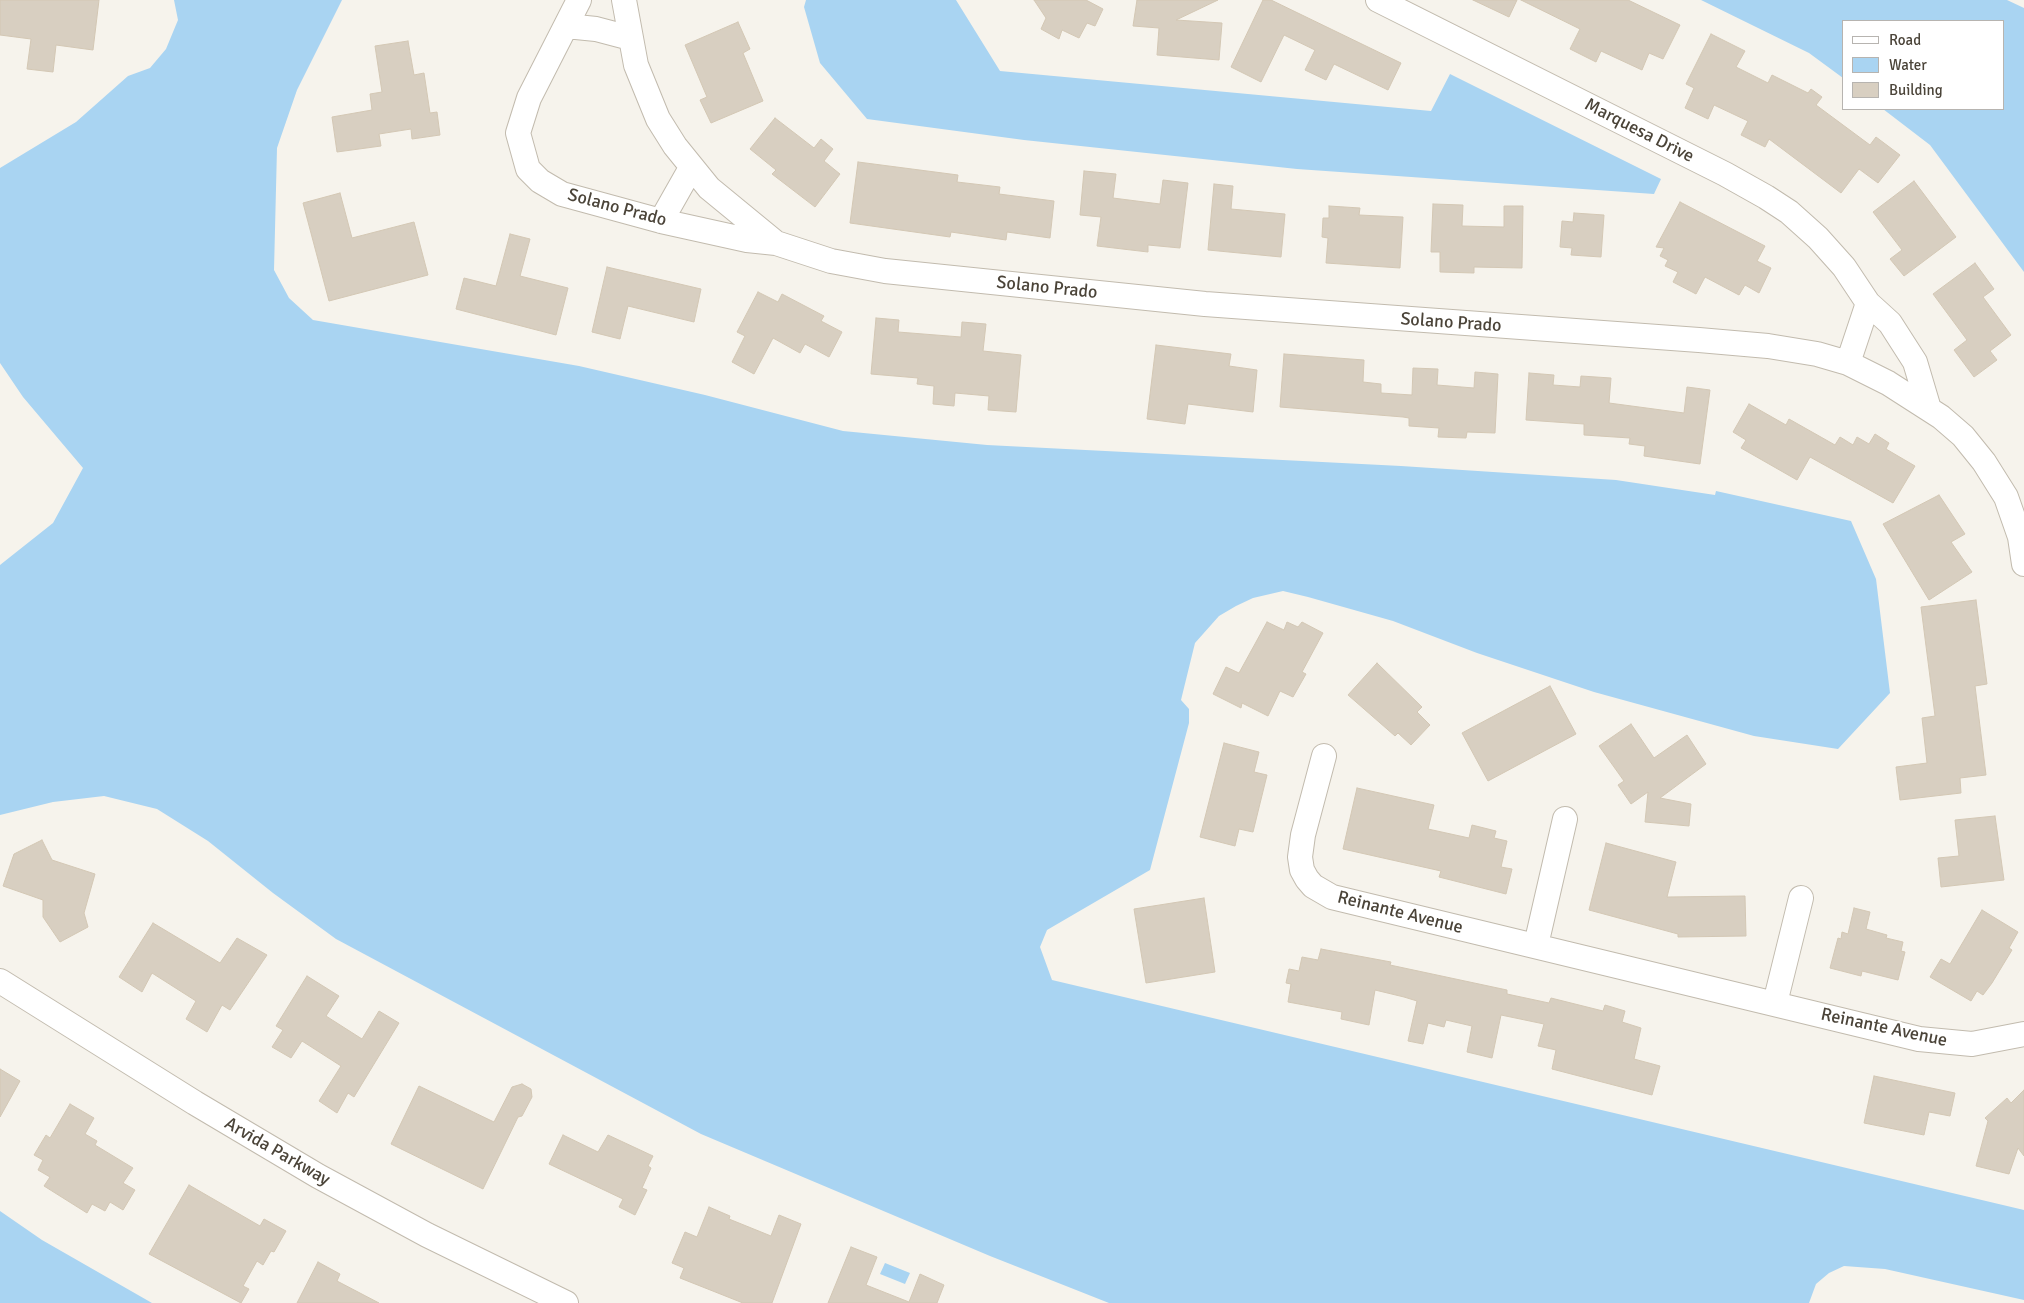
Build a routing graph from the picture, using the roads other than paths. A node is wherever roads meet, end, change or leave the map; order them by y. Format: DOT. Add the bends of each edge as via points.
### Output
graph roads {
  1 [pos="579,0"];
  2 [pos="624,0"];
  3 [pos="1378,0"];
  4 [pos="566,26"];
  5 [pos="630,38"];
  6 [pos="691,168"];
  7 [pos="661,220"];
  8 [pos="776,242"];
  9 [pos="1868,303"];
  10 [pos="1848,363"];
  11 [pos="1929,408"];
  12 [pos="2022,537"];
  13 [pos="2024,564"];
  14 [pos="1324,756"];
  15 [pos="1565,819"];
  16 [pos="1801,898"];
  17 [pos="1536,945"];
  18 [pos="0,981"];
  19 [pos="1775,1003"];
  20 [pos="2024,1034"];
  21 [pos="566,1303"];
  1 -- 4 [label="street, Solano Prado"];
  2 -- 5 [label="street, Solano Prado"];
  3 -- 9 [label="street, Marquesa Drive" via="1766,197 1818,238"];
  4 -- 5 [label="street" via="596,29"];
  4 -- 7 [label="street, Solano Prado" via="529,98 520,125 520,144 528,169 540,181 562,194"];
  5 -- 6 [label="street, Solano Prado" via="636,65 658,119"];
  6 -- 7 [label="street"];
  6 -- 8 [label="street, Solano Prado" via="721,200"];
  7 -- 8 [label="street, Solano Prado" via="747,240"];
  8 -- 10 [label="street, Solano Prado" via="832,261 898,272 1205,304 1768,346"];
  9 -- 10 [label="street"];
  9 -- 11 [label="street, Marquesa Drive" via="1890,323 1915,362"];
  10 -- 11 [label="street, Solano Prado"];
  11 -- 12 [label="street, Solano Prado" via="1958,432 1984,462 2006,497"];
  12 -- 13 [label="street, Solano Prado"];
  14 -- 17 [label="street, Reinante Avenue" via="1301,845 1302,870 1314,886 1342,900"];
  15 -- 17 [label="street"];
  16 -- 19 [label="street"];
  17 -- 19 [label="street, Reinante Avenue"];
  18 -- 21 [label="street, Arvida Parkway" via="297,1164 427,1235"];
  19 -- 20 [label="street, Reinante Avenue" via="1939,1042 1983,1043"];
}
